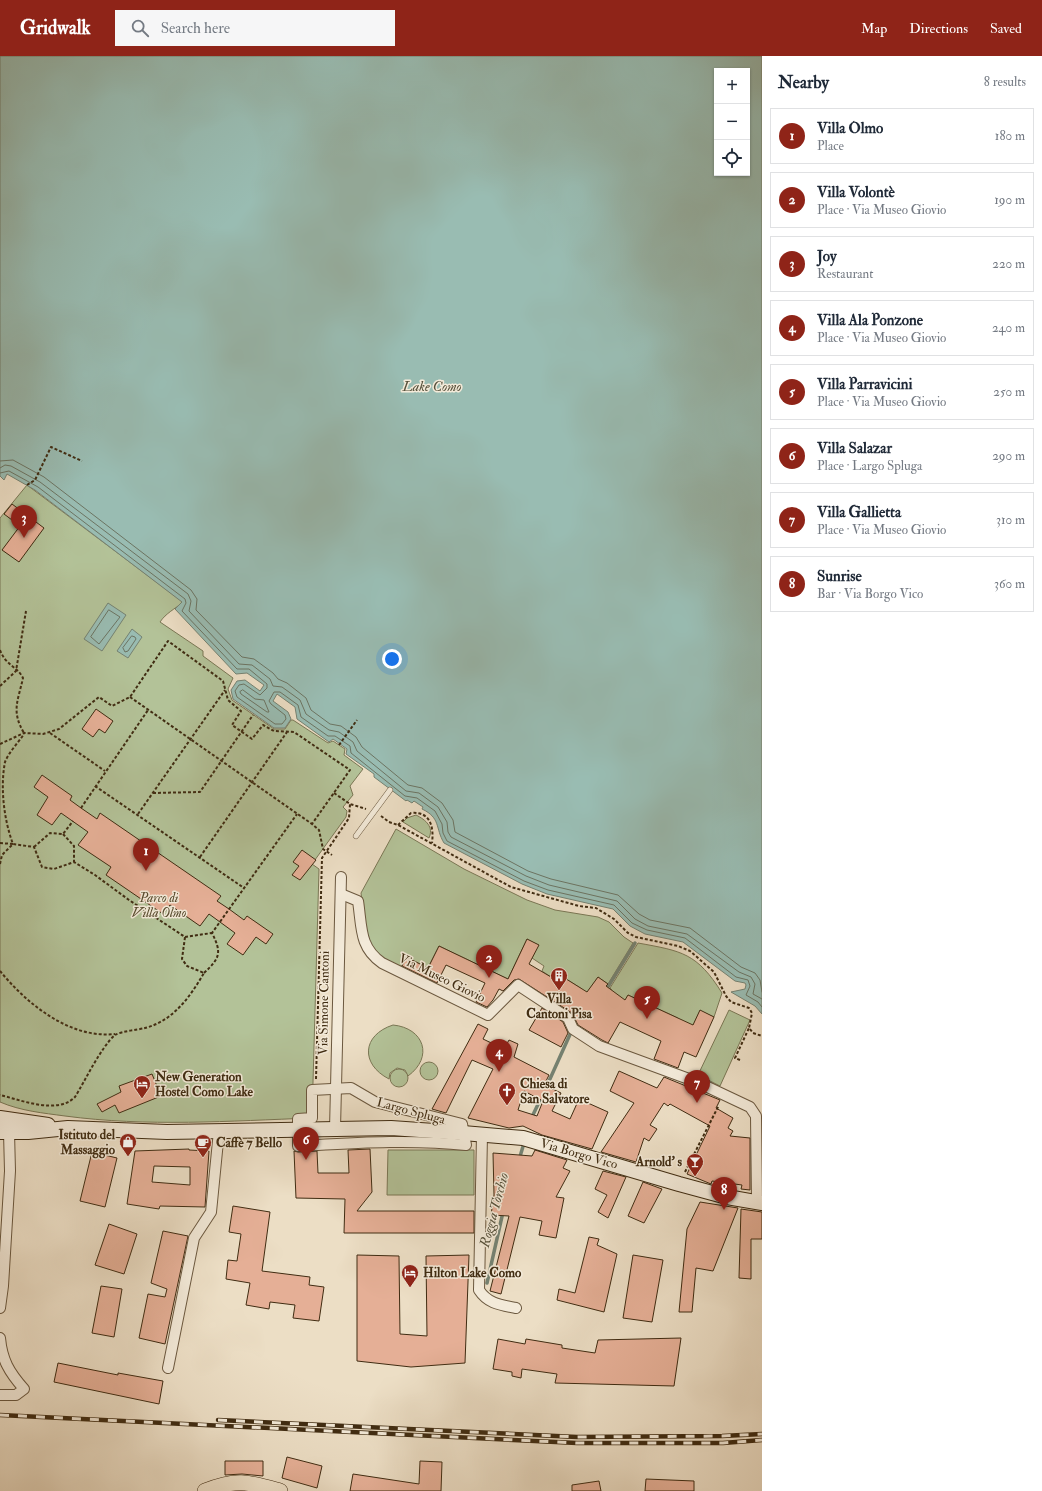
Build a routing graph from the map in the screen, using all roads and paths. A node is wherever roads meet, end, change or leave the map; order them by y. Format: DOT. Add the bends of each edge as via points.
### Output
graph roads {
  1 [pos="82,461"];
  2 [pos="27,485"];
  3 [pos="26,611"];
  4 [pos="0,650"];
  5 [pos="16,671"];
  6 [pos="0,686"];
  7 [pos="225,690"];
  8 [pos="130,697"];
  9 [pos="148,710"];
  10 [pos="253,715"];
  11 [pos="357,720"];
  12 [pos="50,732"];
  13 [pos="241,732"];
  14 [pos="287,732"];
  15 [pos="24,733"];
  16 [pos="190,740"];
  17 [pos="0,744"];
  18 [pos="339,745"];
  19 [pos="221,762"];
  20 [pos="105,771"];
  21 [pos="252,782"];
  22 [pos="95,786"];
  23 [pos="390,790"];
  24 [pos="153,793"];
  25 [pos="334,793"];
  26 [pos="81,808"];
  27 [pos="138,814"];
  28 [pos="297,814"];
  29 [pos="73,821"];
  30 [pos="389,822"];
  31 [pos="312,824"];
  32 [pos="398,825"];
  33 [pos="63,834"];
  34 [pos="356,836"];
  35 [pos="0,843"];
  36 [pos="13,844"];
  37 [pos="432,844"];
  38 [pos="34,847"];
  39 [pos="326,851"];
  40 [pos="332,854"];
  41 [pos="200,857"];
  42 [pos="74,862"];
  43 [pos="0,864"];
  44 [pos="341,877"];
  45 [pos="244,888"];
  46 [pos="340,894"];
  47 [pos="212,933"];
  48 [pos="185,937"];
  49 [pos="0,971"];
  50 [pos="204,973"];
  51 [pos="749,1028"];
  52 [pos="116,1034"];
  53 [pos="760,1036"];
  54 [pos="740,1060"];
  55 [pos="709,1080"];
  56 [pos="336,1089"];
  57 [pos="316,1090"];
  58 [pos="703,1090"];
  59 [pos="0,1095"];
  60 [pos="724,1095"];
  61 [pos="0,1118"];
  62 [pos="334,1129"];
  63 [pos="70,1130"];
  64 [pos="298,1130"];
  65 [pos="219,1131"];
  66 [pos="5,1132"];
  67 [pos="463,1133"];
  68 [pos="482,1135"];
  69 [pos="679,1184"];
  70 [pos="760,1202"];
  71 [pos="0,1308"];
  72 [pos="516,1308"];
  73 [pos="0,1338"];
  74 [pos="1,1350"];
  75 [pos="168,1368"];
  76 [pos="0,1395"];
  77 [pos="205,1491"];
  78 [pos="280,1491"];
  1 -- 2 [label="path" via="51,447 35,480"];
  3 -- 5 [label="path"];
  4 -- 5 [label="path" via="8,665"];
  5 -- 6 [label="path"];
  5 -- 15 [label="path" via="20,672 23,678 16,708 17,721"];
  7 -- 8 [label="path" via="223,681 168,641"];
  7 -- 13 [label="path" via="228,700 241,711 232,725"];
  7 -- 16 [label="path"];
  8 -- 9 [label="path"];
  8 -- 12 [label="path" via="112,706 99,697 59,729"];
  9 -- 16 [label="path"];
  9 -- 20 [label="path"];
  10 -- 13 [label="path"];
  11 -- 18 [label="path"];
  12 -- 15 [label="path" via="33,735"];
  12 -- 20 [label="path"];
  13 -- 14 [label="path" via="252,739 263,724 274,731"];
  13 -- 19 [label="path"];
  14 -- 21 [label="path"];
  14 -- 25 [label="path" via="294,732 350,770"];
  15 -- 17 [label="path"];
  15 -- 36 [label="path" via="5,762 2,782 2,803"];
  16 -- 19 [label="path"];
  16 -- 24 [label="path"];
  19 -- 21 [label="path"];
  19 -- 24 [label="path" via="200,792"];
  20 -- 22 [label="path"];
  21 -- 28 [label="path"];
  21 -- 41 [label="path"];
  22 -- 26 [label="path"];
  22 -- 27 [label="path"];
  23 -- 34 [label="lane"];
  24 -- 27 [label="path"];
  25 -- 31 [label="path"];
  25 -- 39 [label="path" via="350,804 349,818"];
  27 -- 41 [label="path"];
  28 -- 31 [label="path"];
  28 -- 45 [label="path"];
  29 -- 33 [label="path"];
  30 -- 32 [label="path"];
  31 -- 39 [label="path" via="319,830 323,849"];
  32 -- 37 [label="path"];
  32 -- 37 [label="path" via="411,813 423,815 429,819 433,827"];
  33 -- 38 [label="path" via="50,833"];
  33 -- 42 [label="path" via="74,846"];
  35 -- 36 [label="path"];
  36 -- 38 [label="path"];
  36 -- 43 [label="path" via="2,855"];
  37 -- 51 [label="path" via="511,887 596,908 636,937 690,951 714,972 726,996 732,1002 749,1008 752,1013"];
  38 -- 42 [label="path" via="42,867 54,869"];
  39 -- 40 [label="path"];
  39 -- 57 [label="path" via="322,858"];
  41 -- 45 [label="path"];
  42 -- 48 [label="path"];
  44 -- 46 [label="street, Via Simone Cantoni"];
  45 -- 47 [label="path"];
  46 -- 56 [label="street, Via Simone Cantoni"];
  46 -- 60 [label="street, Via Museo Giovio" via="358,901 366,946 382,963 488,1015 518,985 568,1018 573,1029 599,1046 697,1082"];
  47 -- 48 [label="path"];
  47 -- 50 [label="path" via="219,947 218,955"];
  48 -- 50 [label="path" via="182,959 187,966"];
  49 -- 52 [label="path" via="34,1005 57,1020 82,1032 102,1036"];
  50 -- 52 [label="path" via="171,1016 157,1025"];
  51 -- 53 [label="path"];
  51 -- 54 [label="path" via="735,1058"];
  52 -- 59 [label="path" via="107,1044 75,1097 69,1102 47,1106"];
  55 -- 58 [label="path, bridge"];
  56 -- 57 [label="street, Largo Spluga"];
  56 -- 62 [label="street, Via Simone Cantoni"];
  56 -- 67 [label="street, Largo Spluga" via="351,1088 375,1102 462,1124"];
  57 -- 64 [label="street" via="312,1090 312,1118 298,1119"];
  60 -- 69 [label="path"];
  60 -- 70 [label="street, Via Museo Giovio" via="750,1107 756,1116"];
  61 -- 63 [label="main road"];
  62 -- 64 [label="main road, Largo Spluga"];
  62 -- 67 [label="main road, Largo Spluga" via="392,1128"];
  63 -- 65 [label="main road"];
  63 -- 66 [label="main road"];
  64 -- 65 [label="main road"];
  64 -- 67 [label="street, Largo Spluga" via="298,1146 368,1142 466,1145"];
  65 -- 75 [label="street" via="211,1212 194,1238"];
  66 -- 71 [label="street" via="10,1172"];
  67 -- 68 [label="main road, Via Borgo Vico"];
  68 -- 69 [label="main road, Via Borgo Vico" via="523,1138"];
  68 -- 72 [label="street" via="479,1290 491,1303"];
  69 -- 70 [label="main road, Via Borgo Vico" via="727,1197"];
  73 -- 74 [label="street"];
  74 -- 76 [label="street" via="9,1372 24,1389 16,1395"];
  77 -- 78 [label="main road" via="221,1484 246,1482"];
}
